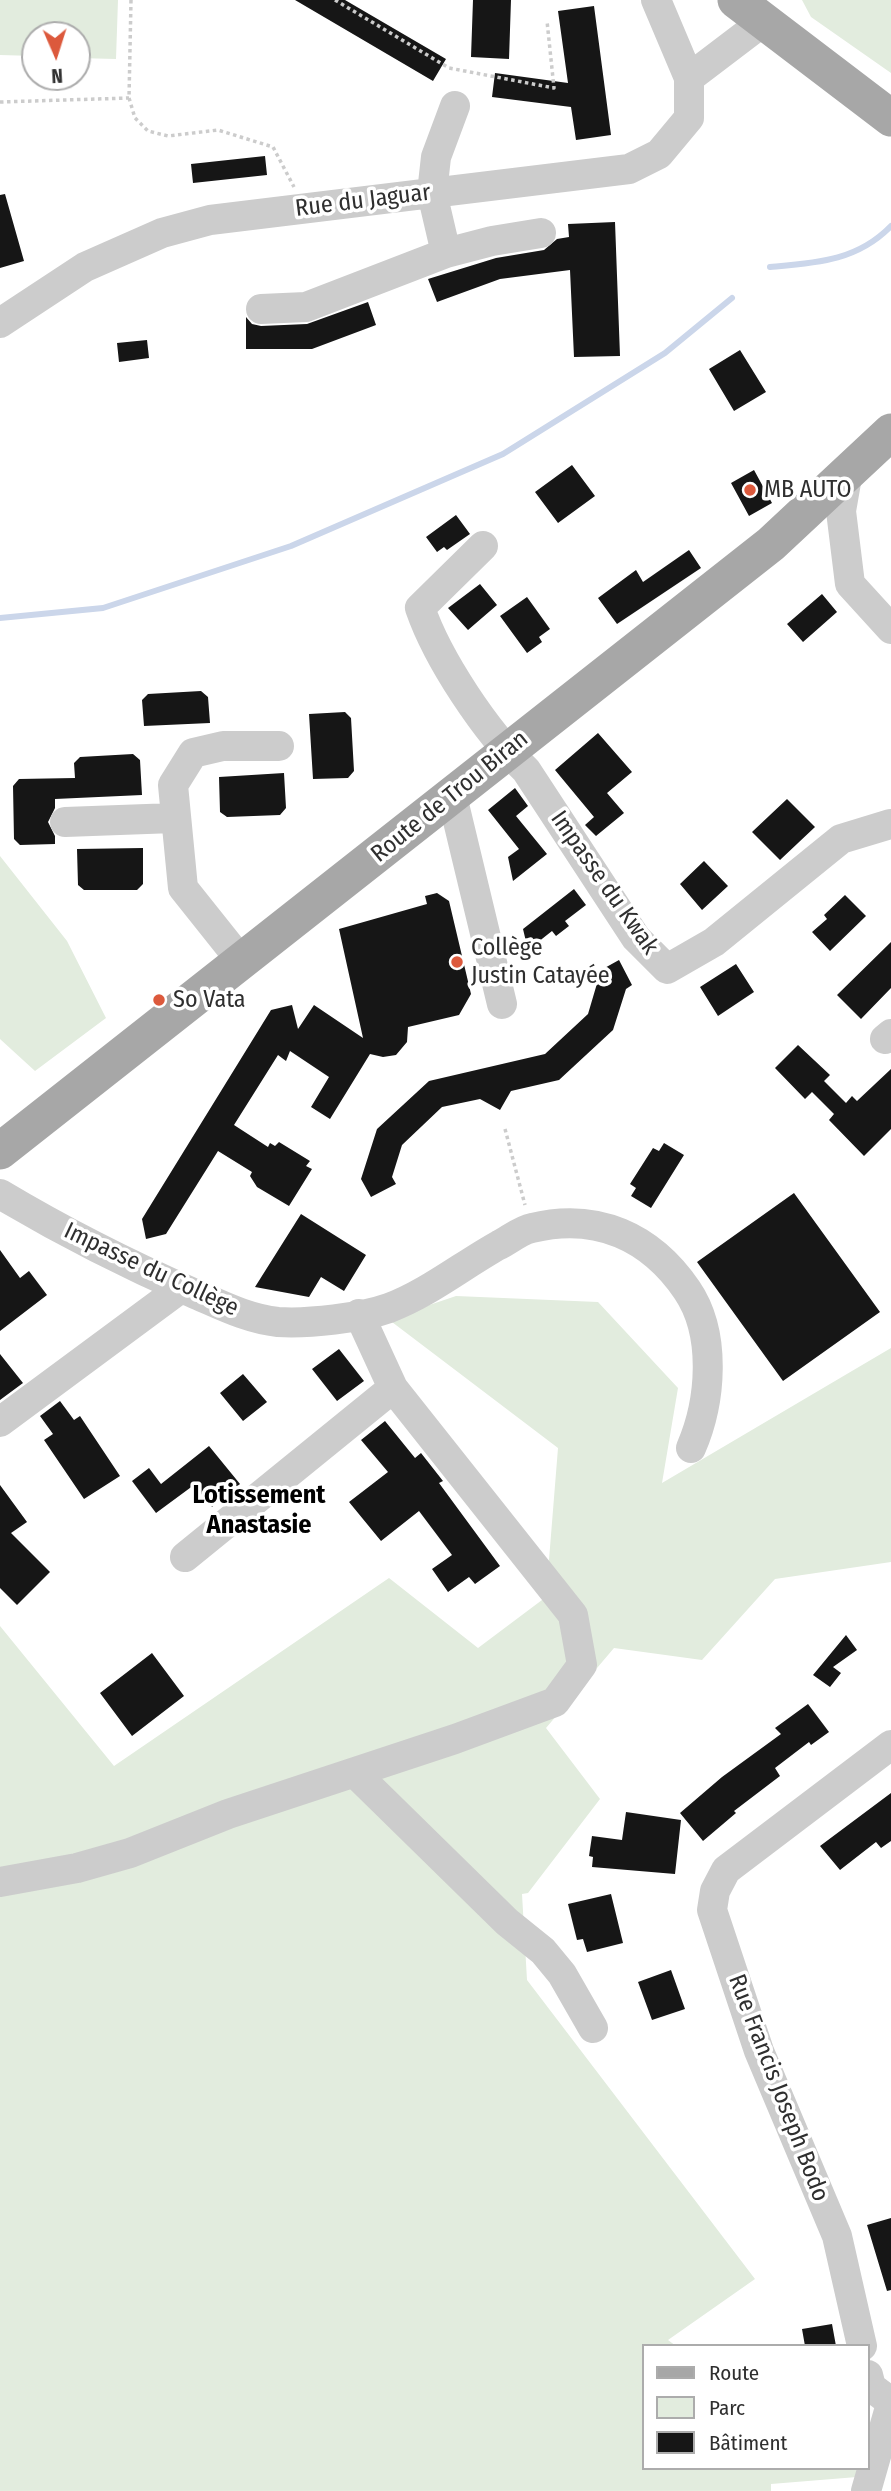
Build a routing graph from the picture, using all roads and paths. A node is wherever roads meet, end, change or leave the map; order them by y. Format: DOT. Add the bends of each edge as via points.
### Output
graph roads {
  1 [pos="131,0"];
  2 [pos="334,0"];
  3 [pos="656,0"];
  4 [pos="750,11"];
  5 [pos="547,21"];
  6 [pos="689,78"];
  7 [pos="847,83"];
  8 [pos="129,98"];
  9 [pos="0,102"];
  10 [pos="455,106"];
  11 [pos="891,108"];
  12 [pos="891,118"];
  13 [pos="432,193"];
  14 [pos="330,205"];
  15 [pos="541,233"];
  16 [pos="446,253"];
  17 [pos="261,309"];
  18 [pos="0,323"];
  19 [pos="891,432"];
  20 [pos="848,471"];
  21 [pos="483,546"];
  22 [pos="891,629"];
  23 [pos="279,746"];
  24 [pos="506,751"];
  25 [pos="452,796"];
  26 [pos="174,818"];
  27 [pos="65,822"];
  28 [pos="890,824"];
  29 [pos="242,962"];
  30 [pos="502,1004"];
  31 [pos="505,1129"];
  32 [pos="0,1151"];
  33 [pos="0,1194"];
  34 [pos="531,1228"];
  35 [pos="181,1287"];
  36 [pos="359,1314"];
  37 [pos="393,1388"];
  38 [pos="0,1422"];
  39 [pos="691,1448"];
  40 [pos="185,1557"];
  41 [pos="891,1745"];
  42 [pos="355,1773"];
  43 [pos="0,1882"];
  44 [pos="593,2028"];
  45 [pos="862,2344"];
  46 [pos="870,2383"];
  47 [pos="891,2403"];
  48 [pos="866,2491"];
  1 -- 8 [label="path"];
  2 -- 5 [label="path" via="449,68 554,88"];
  3 -- 6 [label="street, Rue du Jaguar"];
  4 -- 6 [label="street"];
  4 -- 7 [label="main road"];
  6 -- 13 [label="street, Rue du Jaguar" via="689,118 659,154 629,169"];
  7 -- 11 [label="main road"];
  7 -- 12 [label="main road"];
  8 -- 9 [label="path"];
  8 -- 14 [label="path" via="135,118 148,131 168,136 218,130 274,147 294,187 305,197"];
  10 -- 13 [label="street" via="436,157"];
  13 -- 14 [label="street, Rue du Jaguar"];
  13 -- 16 [label="street"];
  14 -- 18 [label="street, Rue du Jaguar" via="210,220 162,233 85,267"];
  15 -- 16 [label="street"];
  16 -- 17 [label="street" via="306,307"];
  19 -- 20 [label="main road, Route de Trou Biran"];
  20 -- 22 [label="street" via="841,511 850,584"];
  20 -- 24 [label="main road, Route de Trou Biran" via="771,544"];
  21 -- 24 [label="street" via="421,608 432,642"];
  23 -- 26 [label="street" via="223,746 193,753 173,785"];
  24 -- 25 [label="main road, Route de Trou Biran"];
  24 -- 28 [label="street, Impasse du Kwak" via="526,770 636,938 667,969 714,942 841,839"];
  25 -- 29 [label="main road, Route de Trou Biran"];
  25 -- 30 [label="street"];
  26 -- 27 [label="street"];
  26 -- 29 [label="street" via="183,888"];
  29 -- 32 [label="main road, Route de Trou Biran"];
  31 -- 34 [label="path"];
  33 -- 35 [label="street, Impasse du Collège" via="113,1256"];
  34 -- 36 [label="street, Impasse du Collège" via="389,1308"];
  34 -- 39 [label="street, Impasse du Collège" via="580,1224 615,1229 670,1264 694,1300 706,1343 703,1420"];
  35 -- 36 [label="street, Impasse du Collège" via="243,1315 279,1322"];
  35 -- 38 [label="street"];
  36 -- 37 [label="street"];
  37 -- 40 [label="street"];
  37 -- 42 [label="street" via="573,1615 582,1665 555,1702"];
  41 -- 45 [label="street, Rue Francis Joseph Bodo" via="726,1870 712,1910 759,2051 837,2236"];
  42 -- 43 [label="street" via="228,1814 130,1853"];
  42 -- 44 [label="street" via="507,1922 543,1951"];
  46 -- 47 [label="street"];
  47 -- 48 [label="street"];
}
